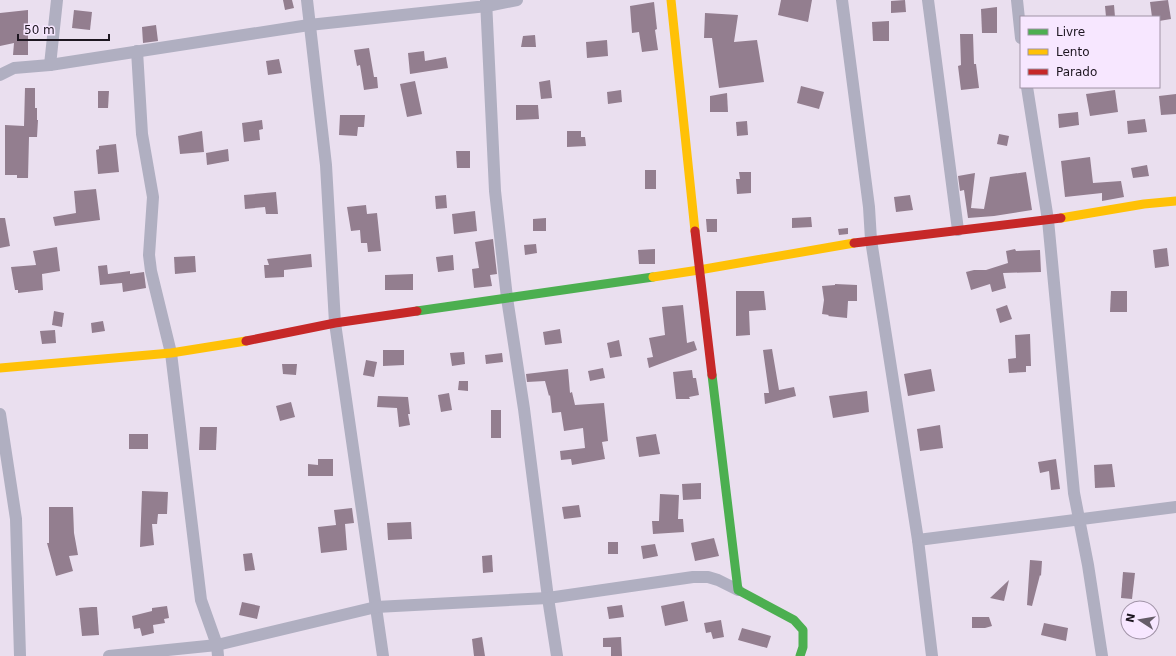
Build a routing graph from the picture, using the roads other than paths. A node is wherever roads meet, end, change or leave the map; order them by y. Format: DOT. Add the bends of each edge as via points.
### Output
graph roads {
  1 [pos="57,0"];
  2 [pos="307,0"];
  3 [pos="517,0"];
  4 [pos="671,0"];
  5 [pos="842,0"];
  6 [pos="928,0"];
  7 [pos="1017,0"];
  8 [pos="486,3"];
  9 [pos="309,25"];
  10 [pos="1020,28"];
  11 [pos="137,51"];
  12 [pos="50,65"];
  13 [pos="0,75"];
  14 [pos="1026,88"];
  15 [pos="1176,202"];
  16 [pos="1048,220"];
  17 [pos="958,230"];
  18 [pos="871,240"];
  19 [pos="699,270"];
  20 [pos="507,298"];
  21 [pos="335,323"];
  22 [pos="171,354"];
  23 [pos="0,368"];
  24 [pos="0,414"];
  25 [pos="1176,507"];
  26 [pos="1080,520"];
  27 [pos="918,540"];
  28 [pos="738,590"];
  29 [pos="548,598"];
  30 [pos="376,607"];
  31 [pos="218,650"];
  32 [pos="20,656"];
  33 [pos="108,656"];
  34 [pos="384,656"];
  35 [pos="557,656"];
  36 [pos="800,656"];
  37 [pos="932,656"];
  38 [pos="1102,656"];
  1 -- 12 [label="street"];
  2 -- 9 [label="street"];
  3 -- 8 [label="street"];
  4 -- 19 [label="street"];
  5 -- 18 [label="street"];
  6 -- 17 [label="street"];
  7 -- 10 [label="street"];
  8 -- 9 [label="street"];
  8 -- 20 [label="street" via="493,162"];
  9 -- 11 [label="street"];
  9 -- 21 [label="street" via="326,165"];
  11 -- 12 [label="street"];
  11 -- 22 [label="street" via="142,134 153,197 149,255"];
  12 -- 13 [label="street" via="14,68"];
  14 -- 16 [label="street"];
  15 -- 16 [label="street" via="1144,204"];
  16 -- 17 [label="street"];
  16 -- 26 [label="street" via="1072,474"];
  17 -- 18 [label="street"];
  18 -- 19 [label="street"];
  18 -- 27 [label="street"];
  19 -- 20 [label="street"];
  19 -- 28 [label="street"];
  20 -- 21 [label="street"];
  20 -- 29 [label="street"];
  21 -- 22 [label="street"];
  21 -- 30 [label="street"];
  22 -- 23 [label="street"];
  22 -- 31 [label="street" via="200,593"];
  24 -- 32 [label="street" via="16,518"];
  25 -- 26 [label="street"];
  26 -- 27 [label="street"];
  26 -- 38 [label="street"];
  27 -- 37 [label="street"];
  28 -- 29 [label="street" via="708,577 692,577"];
  28 -- 36 [label="street" via="794,620 803,630 803,648"];
  29 -- 30 [label="street"];
  29 -- 35 [label="street"];
  30 -- 31 [label="street"];
  30 -- 34 [label="street"];
  31 -- 33 [label="street"];
}
